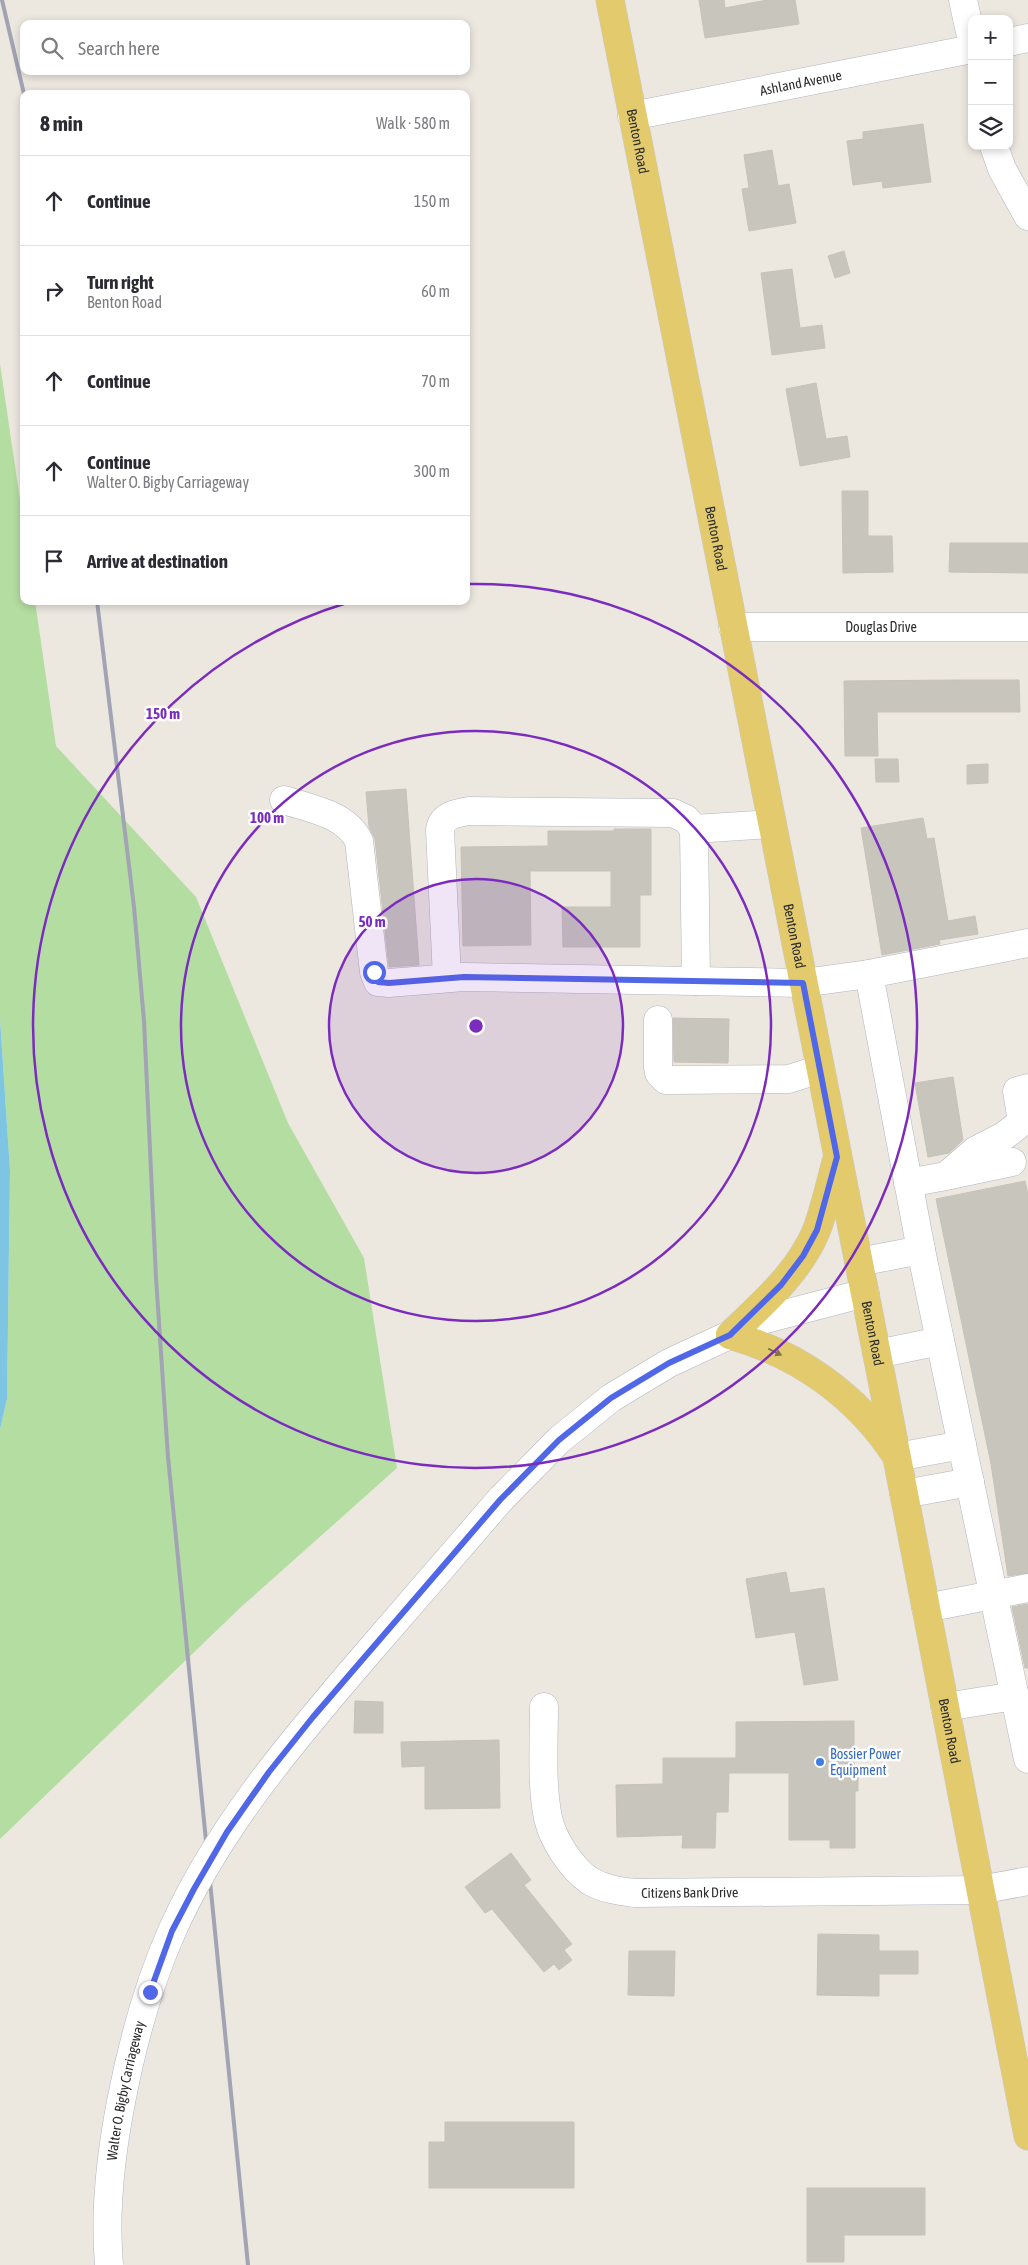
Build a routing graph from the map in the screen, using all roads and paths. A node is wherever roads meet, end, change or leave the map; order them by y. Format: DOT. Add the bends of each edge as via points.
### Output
graph roads {
  1 [pos="610,0"];
  2 [pos="963,0"];
  3 [pos="968,23"];
  4 [pos="1028,38"];
  5 [pos="1013,41"];
  6 [pos="968,50"];
  7 [pos="632,116"];
  8 [pos="995,150"];
  9 [pos="1028,216"];
  10 [pos="1028,627"];
  11 [pos="733,628"];
  12 [pos="284,800"];
  13 [pos="772,824"];
  14 [pos="694,829"];
  15 [pos="1028,943"];
  16 [pos="869,974"];
  17 [pos="447,978"];
  18 [pos="696,981"];
  19 [pos="803,983"];
  20 [pos="658,1020"];
  21 [pos="820,1069"];
  22 [pos="1028,1088"];
  23 [pos="1025,1122"];
  24 [pos="837,1157"];
  25 [pos="1012,1162"];
  26 [pos="946,1176"];
  27 [pos="908,1183"];
  28 [pos="921,1250"];
  29 [pos="859,1262"];
  30 [pos="864,1294"];
  31 [pos="730,1335"];
  32 [pos="940,1341"];
  33 [pos="877,1354"];
  34 [pos="962,1445"];
  35 [pos="897,1457"];
  36 [pos="970,1482"];
  37 [pos="904,1494"];
  38 [pos="1028,1588"];
  39 [pos="994,1595"];
  40 [pos="926,1608"];
  41 [pos="1015,1696"];
  42 [pos="544,1707"];
  43 [pos="945,1707"];
  44 [pos="1028,1759"];
  45 [pos="1028,1881"];
  46 [pos="980,1890"];
  47 [pos="1027,2129"];
  48 [pos="109,2265"];
  1 -- 7 [label="main road, Benton Road"];
  2 -- 3 [label="street"];
  4 -- 5 [label="street"];
  6 -- 7 [label="street, Ashland Avenue"];
  7 -- 11 [label="main road, Benton Road"];
  8 -- 9 [label="street"];
  10 -- 11 [label="street, Douglas Drive"];
  11 -- 13 [label="main road, Benton Road"];
  12 -- 17 [label="street" via="337,818 353,829 359,841 374,972 378,982"];
  13 -- 14 [label="street"];
  13 -- 19 [label="main road, Benton Road"];
  14 -- 17 [label="street" via="686,819 673,813 469,811 452,814 441,824 440,830"];
  14 -- 18 [label="street"];
  15 -- 16 [label="street"];
  16 -- 19 [label="street"];
  16 -- 27 [label="street"];
  17 -- 18 [label="street"];
  18 -- 19 [label="street"];
  19 -- 21 [label="main road, Benton Road"];
  20 -- 21 [label="street" via="658,1067 666,1080 789,1079"];
  21 -- 24 [label="main road, Benton Road"];
  22 -- 23 [label="street" via="1017,1091"];
  23 -- 26 [label="street" via="975,1151"];
  24 -- 29 [label="main road, Benton Road"];
  24 -- 31 [label="main road" via="817,1230 803,1256 781,1285"];
  25 -- 26 [label="street"];
  26 -- 27 [label="street"];
  27 -- 28 [label="street"];
  28 -- 29 [label="street"];
  28 -- 32 [label="street"];
  29 -- 30 [label="main road, Benton Road"];
  30 -- 31 [label="street, Walter O. Bigby Carriageway" via="762,1320"];
  30 -- 33 [label="main road, Benton Road"];
  31 -- 35 [label="main road, one-way" via="764,1346 832,1384 854,1404"];
  31 -- 48 [label="street, Walter O. Bigby Carriageway, bridge" via="669,1363 611,1398 559,1440 500,1500 313,1717 227,1832 172,1931 129,2060 110,2181"];
  32 -- 33 [label="street"];
  32 -- 34 [label="street"];
  33 -- 35 [label="main road, Benton Road"];
  34 -- 35 [label="street"];
  34 -- 36 [label="street"];
  35 -- 37 [label="main road, Benton Road"];
  36 -- 37 [label="street"];
  36 -- 39 [label="street"];
  37 -- 40 [label="main road, Benton Road"];
  38 -- 39 [label="street"];
  39 -- 40 [label="street"];
  39 -- 41 [label="street"];
  40 -- 43 [label="main road, Benton Road"];
  41 -- 43 [label="street"];
  41 -- 44 [label="street"];
  42 -- 46 [label="street, Citizens Bank Drive" via="548,1820 575,1866 603,1887 634,1894"];
  43 -- 46 [label="main road, Benton Road"];
  45 -- 46 [label="street, Citizens Bank Drive"];
  46 -- 47 [label="main road, Benton Road"];
}
